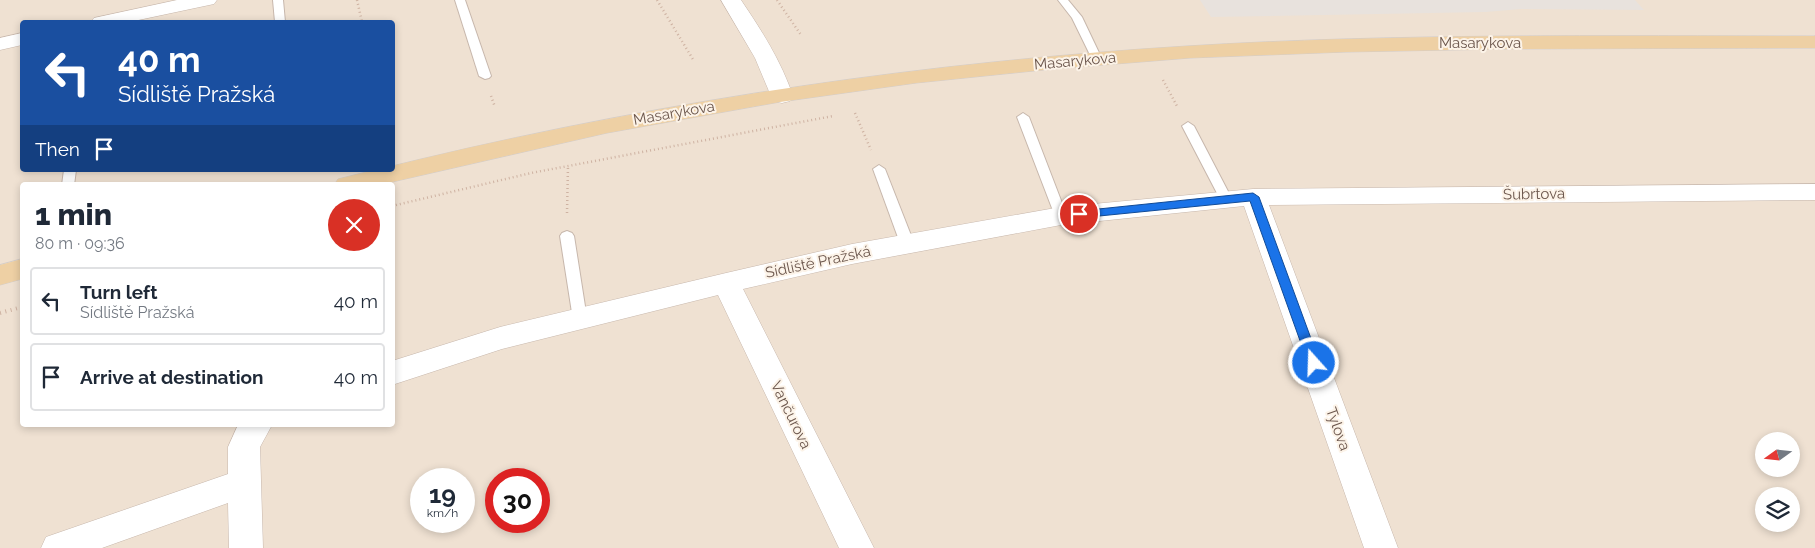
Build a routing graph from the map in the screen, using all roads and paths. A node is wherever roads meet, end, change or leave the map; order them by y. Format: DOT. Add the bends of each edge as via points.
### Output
graph roads {
  1 [pos="207,0"];
  2 [pos="278,0"];
  3 [pos="358,0"];
  4 [pos="460,0"];
  5 [pos="657,0"];
  6 [pos="731,0"];
  7 [pos="777,0"];
  8 [pos="1063,0"];
  9 [pos="111,20"];
  10 [pos="280,20"];
  11 [pos="362,20"];
  12 [pos="802,35"];
  13 [pos="20,39"];
  14 [pos="1815,42"];
  15 [pos="0,44"];
  16 [pos="1097,59"];
  17 [pos="694,61"];
  18 [pos="485,76"];
  19 [pos="1172,79"];
  20 [pos="1154,80"];
  21 [pos="1163,80"];
  22 [pos="782,96"];
  23 [pos="864,111"];
  24 [pos="836,116"];
  25 [pos="1023,117"];
  26 [pos="1188,126"];
  27 [pos="568,166"];
  28 [pos="879,169"];
  29 [pos="360,182"];
  30 [pos="1815,192"];
  31 [pos="1240,198"];
  32 [pos="395,205"];
  33 [pos="1061,216"];
  34 [pos="566,236"];
  35 [pos="907,243"];
  36 [pos="20,270"];
  37 [pos="0,275"];
  38 [pos="726,283"];
  39 [pos="20,308"];
  40 [pos="0,313"];
  41 [pos="580,319"];
  42 [pos="395,372"];
  43 [pos="254,427"];
  44 [pos="244,483"];
  45 [pos="58,548"];
  46 [pos="246,548"];
  47 [pos="857,548"];
  48 [pos="1381,548"];
  1 -- 9 [label="street"];
  2 -- 10 [label="lane"];
  3 -- 11 [label="path"];
  4 -- 18 [label="lane"];
  5 -- 17 [label="path"];
  6 -- 22 [label="street" via="761,46"];
  7 -- 12 [label="path"];
  8 -- 16 [label="lane" via="1077,17"];
  13 -- 15 [label="street"];
  14 -- 16 [label="main road, Masarykova" via="1411,44 1201,51"];
  16 -- 22 [label="main road, Masarykova"];
  19 -- 21 [label="path"];
  20 -- 21 [label="path"];
  21 -- 26 [label="path"];
  22 -- 29 [label="main road, Masarykova" via="621,123"];
  23 -- 28 [label="path" via="855,112"];
  24 -- 27 [label="path"];
  25 -- 33 [label="lane"];
  26 -- 31 [label="lane"];
  27 -- 32 [label="path"];
  27 -- 34 [label="path"];
  28 -- 35 [label="lane"];
  30 -- 31 [label="street, Šubrtova"];
  31 -- 33 [label="street, Sídliště Pražská"];
  31 -- 48 [label="street, Tylova"];
  33 -- 35 [label="street, Sídliště Pražská"];
  34 -- 41 [label="lane"];
  35 -- 38 [label="street, Sídliště Pražská"];
  36 -- 37 [label="main road"];
  38 -- 41 [label="street, Sídliště Pražská"];
  38 -- 47 [label="street, Vančurova"];
  39 -- 40 [label="path"];
  41 -- 42 [label="street, Sídliště Pražská" via="500,338"];
  43 -- 44 [label="street" via="244,447"];
  44 -- 45 [label="street"];
  44 -- 46 [label="street"];
}
